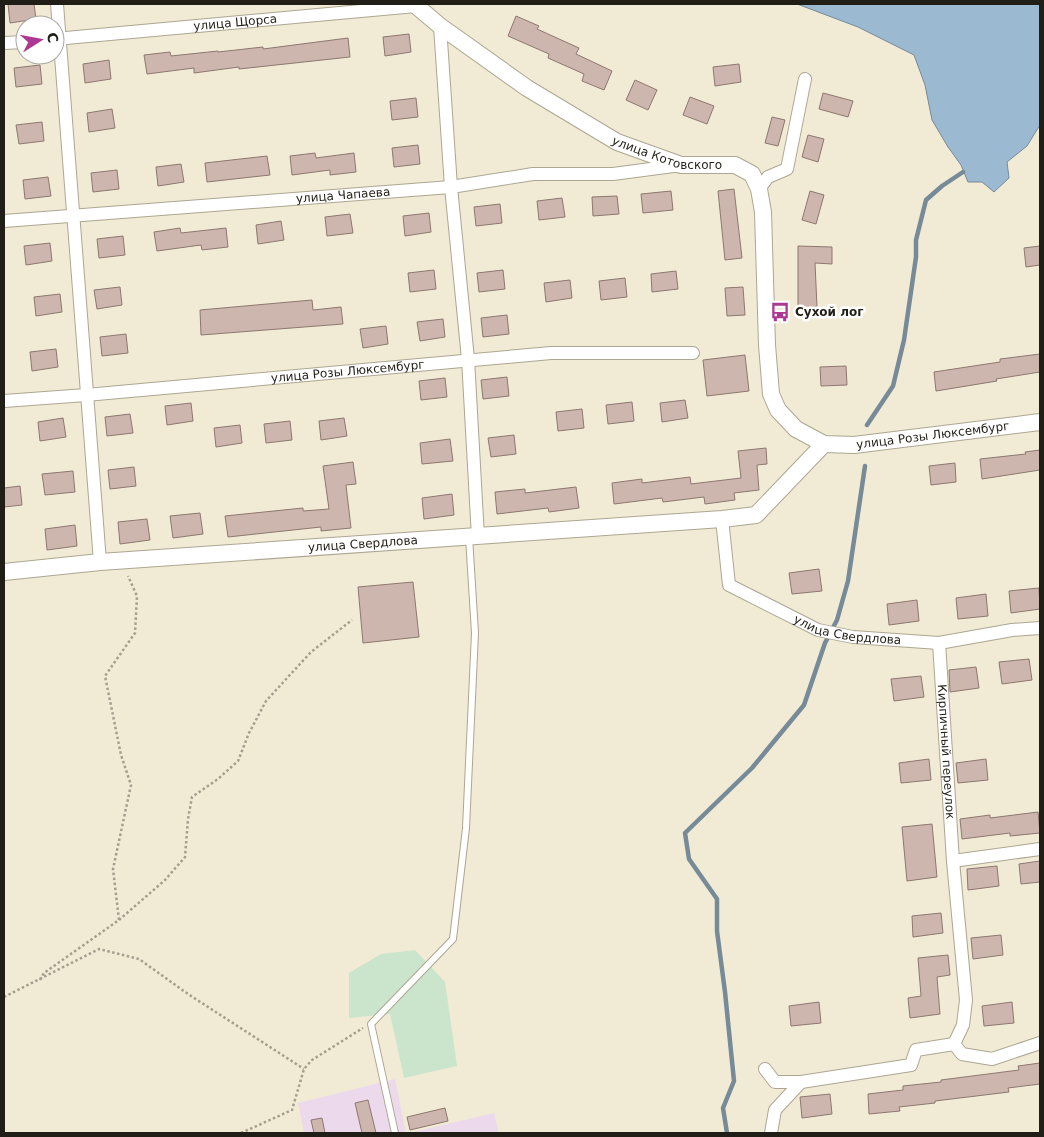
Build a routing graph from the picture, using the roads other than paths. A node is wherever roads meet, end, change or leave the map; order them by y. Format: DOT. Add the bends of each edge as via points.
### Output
graph roads {
  1 [pos="415,5"];
  2 [pos="440,26"];
  3 [pos="65,38"];
  4 [pos="59,65"];
  5 [pos="805,79"];
  6 [pos="681,165"];
  7 [pos="451,187"];
  8 [pos="760,188"];
  9 [pos="73,215"];
  10 [pos="4,221"];
  11 [pos="693,353"];
  12 [pos="468,359"];
  13 [pos="86,395"];
  14 [pos="4,401"];
  15 [pos="1040,422"];
  16 [pos="824,444"];
  17 [pos="722,519"];
  18 [pos="473,537"];
  19 [pos="100,562"];
  20 [pos="4,572"];
  21 [pos="1040,628"];
  22 [pos="938,643"];
  23 [pos="1040,849"];
  24 [pos="953,861"];
  25 [pos="1040,1043"];
  26 [pos="954,1044"];
  27 [pos="765,1069"];
  28 [pos="801,1082"];
  29 [pos="395,1133"];
  30 [pos="771,1133"];
  1 -- 2 [label="street, улица Котовского"];
  1 -- 3 [label="street, улица Щорса"];
  2 -- 6 [label="street, улица Котовского" via="527,88 617,142"];
  2 -- 7 [label="street"];
  4 -- 9 [label="street"];
  5 -- 8 [label="street" via="787,169 768,177"];
  6 -- 7 [label="street, улица Чапаева" via="612,174 533,174"];
  6 -- 8 [label="street, улица Котовского" via="735,166 752,174"];
  7 -- 9 [label="street, улица Чапаева"];
  7 -- 12 [label="street"];
  8 -- 16 [label="street" via="771,394 778,410 796,429"];
  9 -- 10 [label="street, улица Чапаева"];
  9 -- 13 [label="street"];
  11 -- 12 [label="street, улица Розы Люксембург" via="551,353"];
  12 -- 13 [label="street, улица Розы Люксембург"];
  12 -- 18 [label="street"];
  13 -- 14 [label="street, улица Розы Люксембург"];
  13 -- 19 [label="street"];
  15 -- 16 [label="street, улица Розы Люксембург" via="854,445"];
  16 -- 17 [label="street, улица Свердлова" via="756,515"];
  17 -- 18 [label="street, улица Свердлова"];
  17 -- 22 [label="street, улица Свердлова" via="729,585 818,630 853,637"];
  18 -- 19 [label="street, улица Свердлова"];
  18 -- 29 [label="lane" via="475,633 466,828 453,940 371,1024"];
  19 -- 20 [label="street, улица Свердлова"];
  21 -- 22 [label="street, улица Свердлова"];
  22 -- 24 [label="street, Кирпичный переулок"];
  23 -- 24 [label="street"];
  24 -- 26 [label="street, Кирпичный переулок" via="966,1000 963,1025"];
  25 -- 26 [label="street" via="992,1059 962,1054"];
  26 -- 28 [label="street" via="916,1050 911,1065"];
  27 -- 28 [label="street" via="775,1082"];
  28 -- 30 [label="street" via="775,1110"];
}
